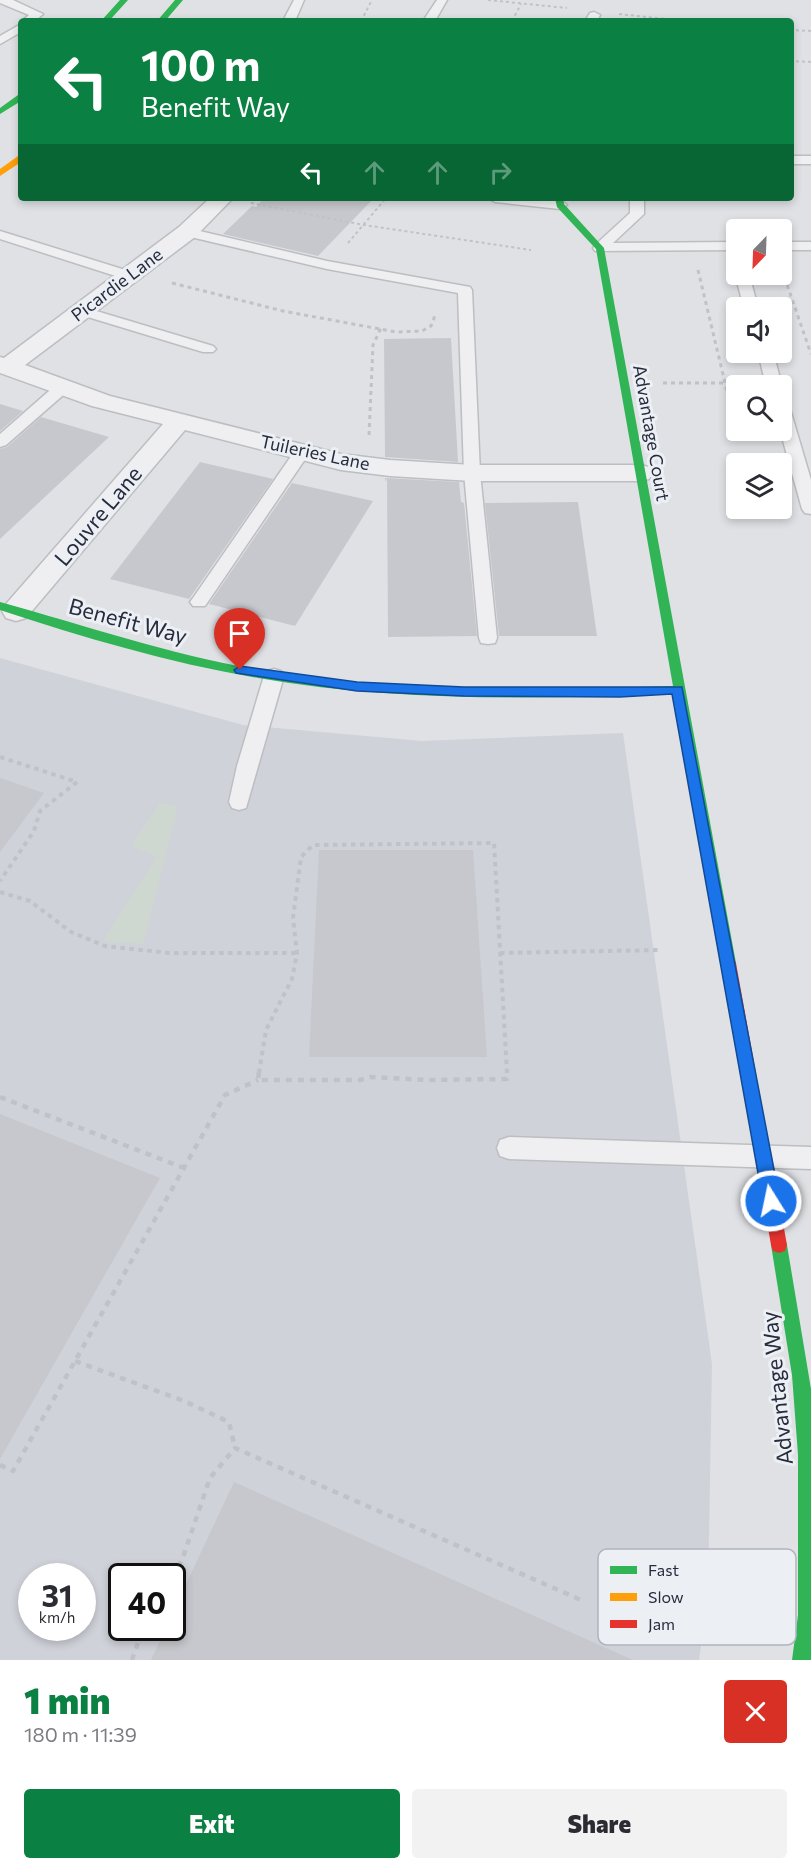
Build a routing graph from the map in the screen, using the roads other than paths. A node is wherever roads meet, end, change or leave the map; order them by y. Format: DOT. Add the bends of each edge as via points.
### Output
graph roads {
  1 [pos="3,0"];
  2 [pos="124,0"];
  3 [pos="179,0"];
  4 [pos="299,0"];
  5 [pos="442,0"];
  6 [pos="32,18"];
  7 [pos="108,18"];
  8 [pos="164,18"];
  9 [pos="290,18"];
  10 [pos="431,18"];
  11 [pos="18,29"];
  12 [pos="0,40"];
  13 [pos="18,99"];
  14 [pos="0,112"];
  15 [pos="18,160"];
  16 [pos="794,160"];
  17 [pos="811,160"];
  18 [pos="0,174"];
  19 [pos="219,201"];
  20 [pos="544,201"];
  21 [pos="637,201"];
  22 [pos="560,202"];
  23 [pos="187,232"];
  24 [pos="0,235"];
  25 [pos="792,246"];
  26 [pos="811,246"];
  27 [pos="600,248"];
  28 [pos="726,249"];
  29 [pos="130,276"];
  30 [pos="83,311"];
  31 [pos="208,349"];
  32 [pos="3,366"];
  33 [pos="63,387"];
  34 [pos="180,420"];
  35 [pos="791,441"];
  36 [pos="0,442"];
  37 [pos="302,452"];
  38 [pos="640,472"];
  39 [pos="472,473"];
  40 [pos="811,509"];
  41 [pos="199,602"];
  42 [pos="8,608"];
  43 [pos="488,638"];
  44 [pos="274,676"];
  45 [pos="678,690"];
  46 [pos="239,802"];
  47 [pos="509,1148"];
  48 [pos="764,1158"];
  49 [pos="811,1158"];
  50 [pos="802,1660"];
  1 -- 6 [label="lane" via="37,14"];
  2 -- 7 [label="street"];
  3 -- 8 [label="street"];
  4 -- 9 [label="lane"];
  5 -- 10 [label="lane"];
  11 -- 12 [label="lane"];
  13 -- 14 [label="street"];
  15 -- 18 [label="street"];
  16 -- 17 [label="lane"];
  19 -- 23 [label="street, Picardie Lane"];
  20 -- 22 [label="lane"];
  21 -- 27 [label="lane" via="637,214"];
  22 -- 27 [label="street"];
  23 -- 29 [label="street, Picardie Lane"];
  23 -- 39 [label="lane" via="327,265 465,290"];
  24 -- 29 [label="lane"];
  25 -- 26 [label="lane"];
  27 -- 28 [label="lane" via="667,244"];
  27 -- 38 [label="street, Advantage Court"];
  29 -- 30 [label="street, Picardie Lane"];
  30 -- 31 [label="lane"];
  30 -- 32 [label="street, Picardie Lane"];
  32 -- 33 [label="street, Tuileries Lane"];
  33 -- 34 [label="street, Tuileries Lane" via="101,401"];
  33 -- 36 [label="lane"];
  34 -- 37 [label="street, Tuileries Lane"];
  34 -- 42 [label="street, Louvre Lane"];
  35 -- 40 [label="lane"];
  37 -- 39 [label="street, Tuileries Lane" via="380,467"];
  37 -- 41 [label="lane"];
  38 -- 39 [label="street, Tuileries Lane"];
  38 -- 45 [label="street, Advantage Court"];
  39 -- 43 [label="lane"];
  42 -- 44 [label="street, Benefit Way" via="128,644"];
  44 -- 45 [label="street, Benefit Way" via="357,687 464,691"];
  44 -- 46 [label="lane"];
  45 -- 48 [label="street, Advantage Way"];
  47 -- 48 [label="lane"];
  48 -- 49 [label="lane"];
  48 -- 50 [label="street, Advantage Way" via="801,1375 807,1455 808,1615"];
}
